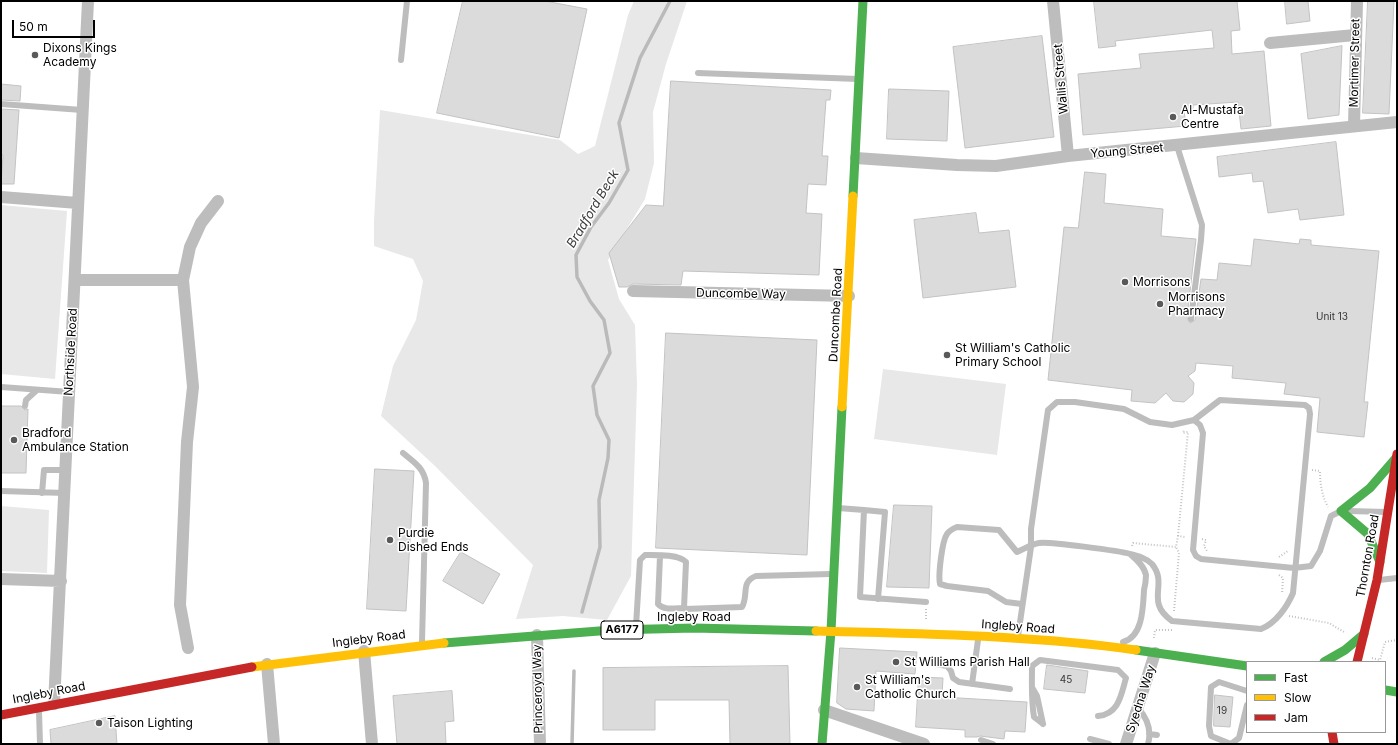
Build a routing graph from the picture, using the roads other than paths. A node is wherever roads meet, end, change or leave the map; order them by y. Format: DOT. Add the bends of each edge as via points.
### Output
graph roads {
  1 [pos="88,1"];
  2 [pos="407,1"];
  3 [pos="864,1"];
  4 [pos="1053,1"];
  5 [pos="1356,1"];
  6 [pos="1355,35"];
  7 [pos="1270,43"];
  8 [pos="401,60"];
  9 [pos="698,73"];
  10 [pos="860,79"];
  11 [pos="1,104"];
  12 [pos="82,110"];
  13 [pos="1397,122"];
  14 [pos="1354,126"];
  15 [pos="1177,146"];
  16 [pos="1068,156"];
  17 [pos="856,158"];
  18 [pos="1,197"];
  19 [pos="218,201"];
  20 [pos="78,203"];
  21 [pos="75,280"];
  22 [pos="183,280"];
  23 [pos="633,291"];
  24 [pos="849,296"];
  25 [pos="1191,320"];
  26 [pos="1,387"];
  27 [pos="37,390"];
  28 [pos="70,392"];
  29 [pos="25,406"];
  30 [pos="1194,420"];
  31 [pos="403,453"];
  32 [pos="1397,454"];
  33 [pos="1396,457"];
  34 [pos="66,470"];
  35 [pos="1,492"];
  36 [pos="42,493"];
  37 [pos="65,493"];
  38 [pos="837,508"];
  39 [pos="864,510"];
  40 [pos="1337,513"];
  41 [pos="1393,513"];
  42 [pos="1031,547"];
  43 [pos="1128,553"];
  44 [pos="660,556"];
  45 [pos="1380,562"];
  46 [pos="1294,568"];
  47 [pos="834,574"];
  48 [pos="1397,578"];
  49 [pos="1,579"];
  50 [pos="1377,580"];
  51 [pos="61,581"];
  52 [pos="878,599"];
  53 [pos="926,602"];
  54 [pos="1022,604"];
  55 [pos="685,608"];
  56 [pos="636,630"];
  57 [pos="831,631"];
  58 [pos="537,635"];
  59 [pos="978,636"];
  60 [pos="1360,637"];
  61 [pos="1018,638"];
  62 [pos="422,645"];
  63 [pos="1106,646"];
  64 [pos="188,648"];
  65 [pos="364,651"];
  66 [pos="1153,653"];
  67 [pos="1358,659"];
  68 [pos="1326,661"];
  69 [pos="267,664"];
  70 [pos="935,664"];
  71 [pos="1246,666"];
  72 [pos="972,684"];
  73 [pos="1010,689"];
  74 [pos="1386,690"];
  75 [pos="1246,691"];
  76 [pos="1397,692"];
  77 [pos="54,704"];
  78 [pos="38,707"];
  79 [pos="1138,708"];
  80 [pos="1246,708"];
  81 [pos="824,710"];
  82 [pos="1,715"];
  83 [pos="1098,716"];
  84 [pos="1043,724"];
  85 [pos="1332,733"];
  86 [pos="1338,733"];
  87 [pos="1149,734"];
  88 [pos="1157,735"];
  89 [pos="1090,739"];
  90 [pos="981,740"];
  91 [pos="40,744"];
  92 [pos="274,744"];
  93 [pos="372,744"];
  94 [pos="540,744"];
  95 [pos="822,744"];
  96 [pos="924,744"];
  97 [pos="993,744"];
  98 [pos="1109,744"];
  99 [pos="1126,744"];
  100 [pos="1148,744"];
  101 [pos="1334,744"];
  1 -- 12 [label="street, Northside Road"];
  2 -- 8 [label="lane"];
  3 -- 10 [label="main road, Duncombe Road"];
  4 -- 16 [label="street, Wallis Street"];
  5 -- 6 [label="street, Mortimer Street"];
  6 -- 7 [label="street"];
  6 -- 14 [label="street, Mortimer Street"];
  9 -- 10 [label="lane"];
  10 -- 17 [label="main road, Duncombe Road"];
  11 -- 12 [label="lane"];
  12 -- 20 [label="street, Northside Road"];
  13 -- 14 [label="street, Young Street"];
  14 -- 15 [label="street, Young Street"];
  15 -- 16 [label="street, Young Street"];
  15 -- 25 [label="lane" via="1202,225"];
  16 -- 17 [label="street, Young Street" via="996,166"];
  17 -- 24 [label="main road, Duncombe Road"];
  18 -- 20 [label="street"];
  19 -- 22 [label="street" via="201,223 190,247"];
  20 -- 21 [label="street, Northside Road"];
  21 -- 22 [label="street"];
  21 -- 28 [label="street, Northside Road"];
  22 -- 64 [label="street" via="193,387 187,442 180,605"];
  23 -- 24 [label="street, Duncombe Way"];
  24 -- 38 [label="main road, Duncombe Road"];
  26 -- 27 [label="lane"];
  27 -- 28 [label="lane"];
  27 -- 29 [label="lane" via="30,395"];
  28 -- 34 [label="street, Northside Road"];
  30 -- 42 [label="lane" via="1172,425 1150,422 1124,409 1057,402 1048,410 1030,529"];
  30 -- 46 [label="lane" via="1200,425 1203,433 1192,550 1196,556 1201,559"];
  30 -- 46 [label="lane" via="1220,400 1305,405 1309,408 1308,442"];
  31 -- 62 [label="lane" via="420,467 425,474 426,483"];
  32 -- 33 [label="main road, Thornton Road"];
  33 -- 40 [label="main road" via="1370,488"];
  33 -- 41 [label="main road, Thornton Road"];
  34 -- 36 [label="lane" via="44,470"];
  34 -- 37 [label="street, Northside Road"];
  35 -- 36 [label="lane"];
  36 -- 37 [label="lane"];
  37 -- 51 [label="street, Northside Road"];
  38 -- 39 [label="lane"];
  38 -- 47 [label="main road, Duncombe Road"];
  39 -- 52 [label="lane" via="860,597"];
  39 -- 52 [label="lane" via="884,512"];
  40 -- 41 [label="lane"];
  40 -- 45 [label="main road" via="1368,534"];
  40 -- 46 [label="lane" via="1331,516 1320,551 1311,566"];
  41 -- 45 [label="main road, Thornton Road"];
  42 -- 43 [label="lane" via="1040,542"];
  42 -- 54 [label="lane"];
  42 -- 54 [label="lane" via="1017,552 999,530 957,527 946,535 943,543 940,584 988,591 1006,602"];
  43 -- 46 [label="lane" via="1146,559 1153,565 1158,578 1158,607 1164,615 1176,621 1261,630 1268,627 1287,607 1293,592"];
  43 -- 63 [label="lane" via="1141,564 1146,575 1140,625 1129,640"];
  44 -- 55 [label="lane" via="680,558 686,562"];
  44 -- 55 [label="lane" via="658,604 661,607"];
  44 -- 56 [label="lane" via="645,555 640,560"];
  45 -- 50 [label="main road, Thornton Road"];
  47 -- 55 [label="lane" via="756,576 746,584 742,607"];
  47 -- 57 [label="main road, Duncombe Road"];
  48 -- 50 [label="lane"];
  49 -- 51 [label="street"];
  50 -- 60 [label="main road, Thornton Road"];
  51 -- 77 [label="street, Northside Road"];
  52 -- 53 [label="lane"];
  54 -- 61 [label="lane"];
  56 -- 57 [label="main road, Ingleby Road / A6177" via="694,628"];
  56 -- 58 [label="main road, Ingleby Road / A6177"];
  57 -- 59 [label="main road, Ingleby Road / A6177"];
  57 -- 81 [label="main road, Duncombe Road"];
  58 -- 62 [label="main road, Ingleby Road / A6177"];
  58 -- 94 [label="street, Princeroyd Way"];
  59 -- 61 [label="main road, Ingleby Road / A6177"];
  59 -- 72 [label="lane"];
  60 -- 67 [label="main road, Thornton Road"];
  60 -- 68 [label="main road" via="1345,650"];
  61 -- 63 [label="main road, Ingleby Road / A6177"];
  62 -- 65 [label="main road, Ingleby Road / A6177"];
  63 -- 66 [label="main road, Ingleby Road / A6177"];
  65 -- 69 [label="main road, Ingleby Road / A6177"];
  65 -- 93 [label="street"];
  66 -- 71 [label="main road, Ingleby Road / A6177"];
  66 -- 79 [label="street, Syedna Way"];
  69 -- 77 [label="main road, Ingleby Road / A6177"];
  69 -- 92 [label="street"];
  70 -- 72 [label="lane" via="947,666 953,678 959,682"];
  72 -- 73 [label="lane"];
  74 -- 76 [label="main road"];
  75 -- 80 [label="lane" via="1219,682 1212,687 1209,726 1211,736 1231,744 1239,738"];
  77 -- 78 [label="main road, Ingleby Road / A6177"];
  78 -- 82 [label="main road, Ingleby Road / A6177"];
  78 -- 91 [label="lane"];
  79 -- 87 [label="lane" via="1149,724"];
  79 -- 99 [label="street, Syedna Way"];
  81 -- 95 [label="main road, Duncombe Road"];
  81 -- 96 [label="street"];
  83 -- 84 [label="lane" via="1112,712 1118,705 1126,678 1118,670 1040,660 1032,666 1033,689"];
  85 -- 101 [label="main road"];
  86 -- 101 [label="main road"];
  87 -- 88 [label="lane"];
  87 -- 100 [label="lane"];
  89 -- 98 [label="lane"];
  90 -- 97 [label="lane"];
}
